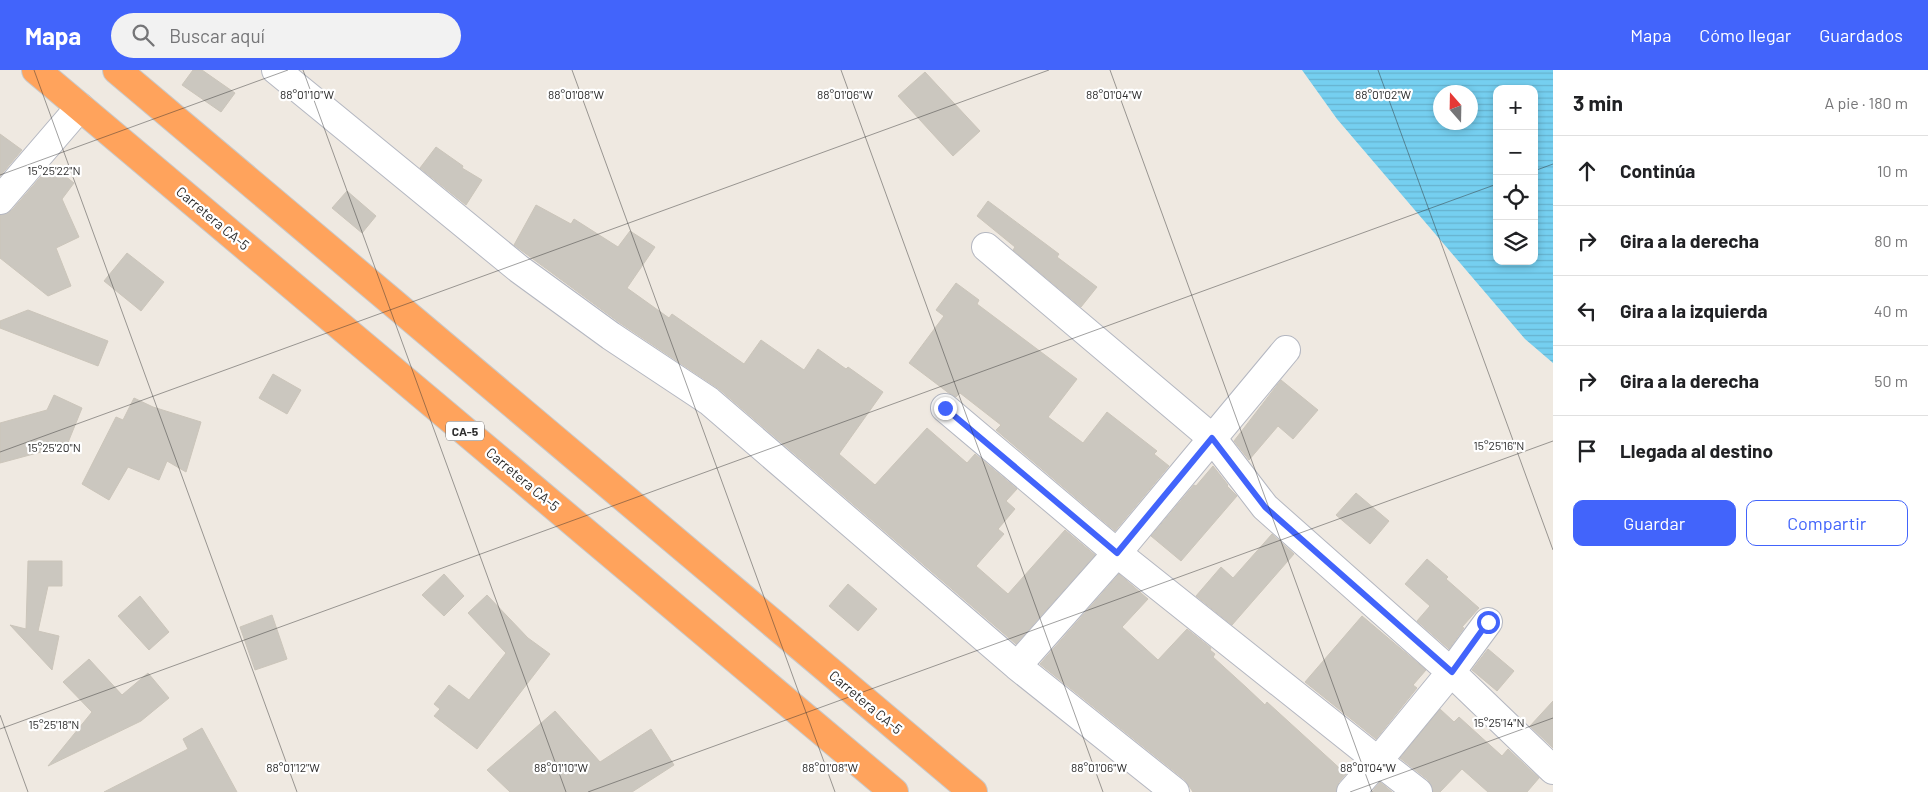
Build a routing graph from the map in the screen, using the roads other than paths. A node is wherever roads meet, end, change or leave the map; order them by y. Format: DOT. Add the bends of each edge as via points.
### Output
graph roads {
  1 [pos="36,70"];
  2 [pos="117,70"];
  3 [pos="276,70"];
  4 [pos="80,107"];
  5 [pos="0,200"];
  6 [pos="986,247"];
  7 [pos="1286,350"];
  8 [pos="945,408"];
  9 [pos="1212,438"];
  10 [pos="1117,553"];
  11 [pos="1488,622"];
  12 [pos="1017,666"];
  13 [pos="1452,672"];
  14 [pos="1378,761"];
  15 [pos="1553,770"];
  16 [pos="894,792"];
  17 [pos="973,792"];
  18 [pos="1175,792"];
  19 [pos="1351,792"];
  20 [pos="1418,792"];
  1 -- 4 [label="highway, Carretera CA-5 / CA-5"];
  2 -- 17 [label="highway, Carretera CA-5"];
  3 -- 12 [label="street" via="519,269 708,401"];
  4 -- 5 [label="street"];
  4 -- 16 [label="highway, Carretera CA-5 / CA-5"];
  6 -- 9 [label="street"];
  7 -- 9 [label="street"];
  8 -- 10 [label="street"];
  9 -- 10 [label="street"];
  9 -- 13 [label="street" via="1265,507"];
  10 -- 12 [label="street"];
  10 -- 14 [label="street"];
  11 -- 13 [label="street"];
  12 -- 18 [label="street"];
  13 -- 14 [label="street"];
  13 -- 15 [label="street"];
  14 -- 19 [label="street"];
  14 -- 20 [label="street"];
}
